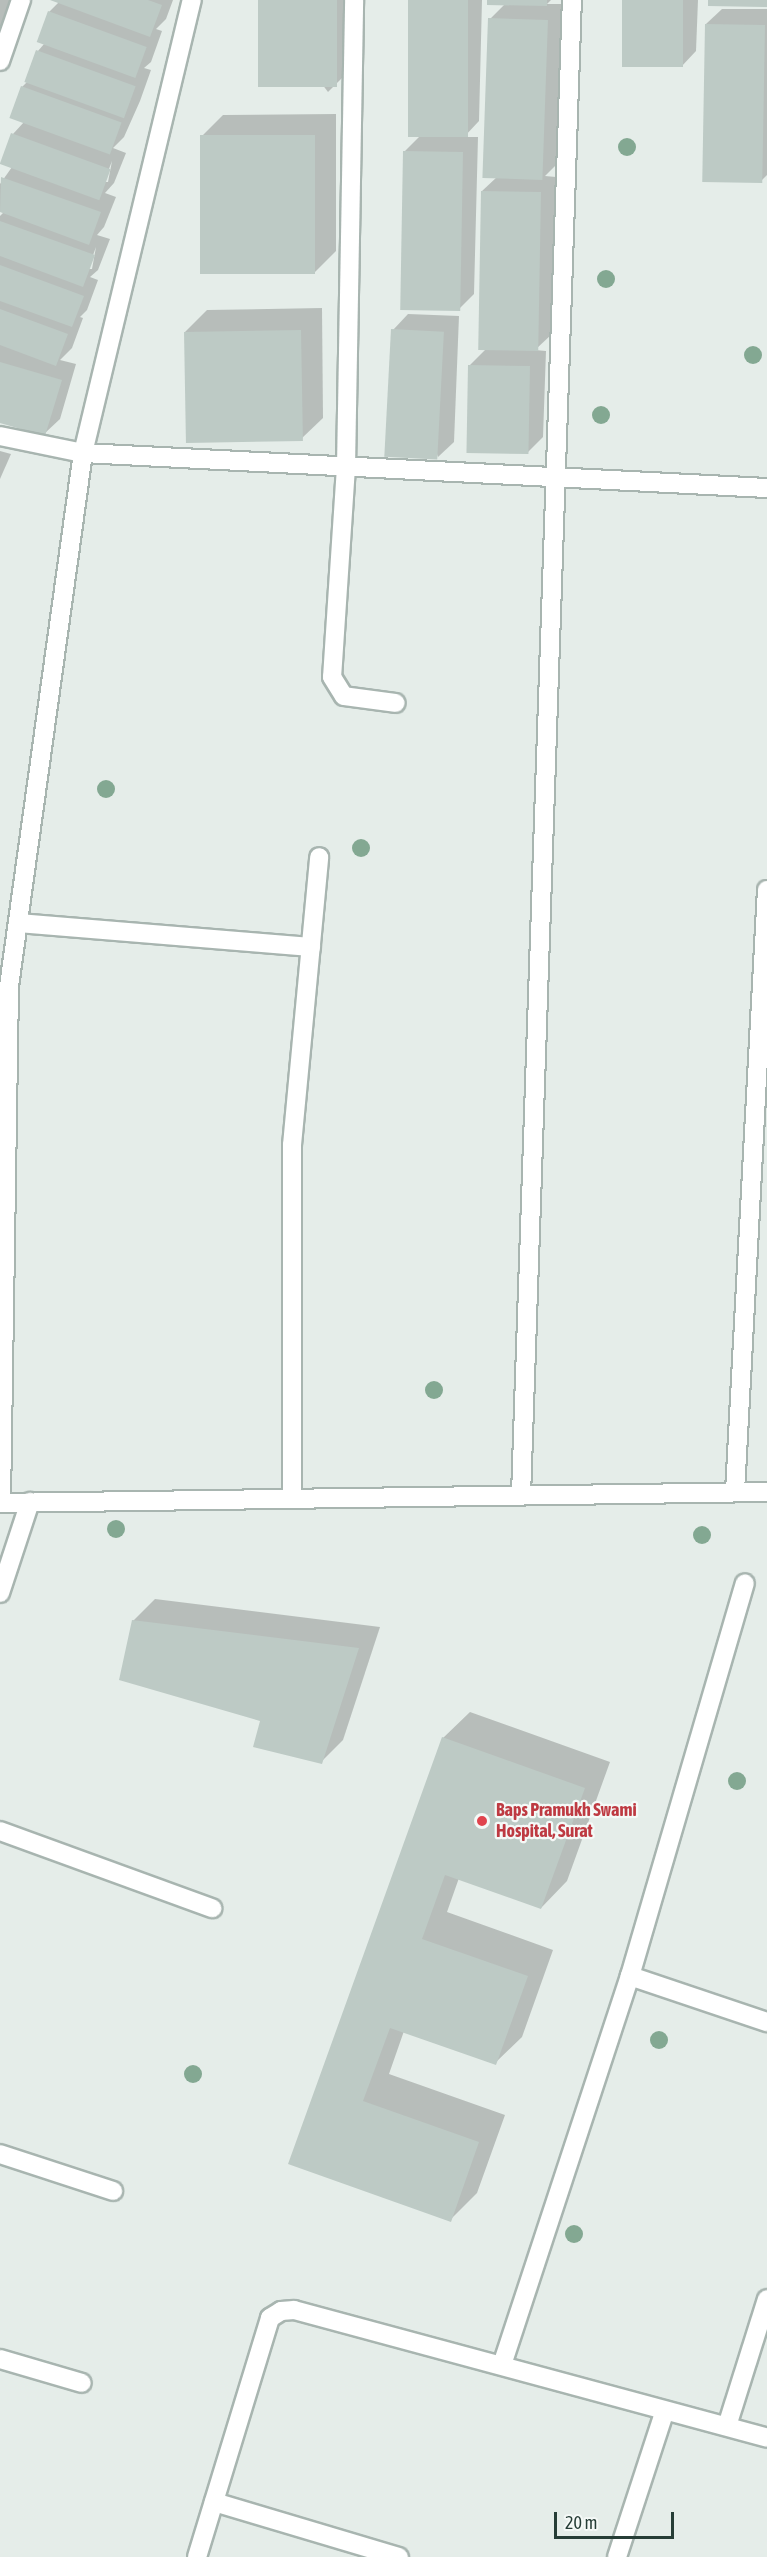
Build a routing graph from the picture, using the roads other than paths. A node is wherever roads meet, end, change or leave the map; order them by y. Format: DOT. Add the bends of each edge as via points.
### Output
graph roads {
  1 [pos="21,0"];
  2 [pos="192,0"];
  3 [pos="354,0"];
  4 [pos="572,0"];
  5 [pos="0,61"];
  6 [pos="0,436"];
  7 [pos="83,453"];
  8 [pos="346,467"];
  9 [pos="555,476"];
  10 [pos="767,488"];
  11 [pos="396,703"];
  12 [pos="320,857"];
  13 [pos="767,890"];
  14 [pos="18,923"];
  15 [pos="311,947"];
  16 [pos="3,1059"];
  17 [pos="735,1492"];
  18 [pos="767,1492"];
  19 [pos="521,1496"];
  20 [pos="292,1499"];
  21 [pos="30,1502"];
  22 [pos="0,1503"];
  23 [pos="746,1584"];
  24 [pos="0,1593"];
  25 [pos="0,1831"];
  26 [pos="212,1908"];
  27 [pos="630,1976"];
  28 [pos="767,2022"];
  29 [pos="0,2154"];
  30 [pos="112,2191"];
  31 [pos="767,2299"];
  32 [pos="0,2359"];
  33 [pos="502,2365"];
  34 [pos="82,2383"];
  35 [pos="664,2413"];
  36 [pos="727,2426"];
  37 [pos="767,2438"];
  38 [pos="214,2502"];
  39 [pos="197,2557"];
  40 [pos="399,2557"];
  41 [pos="617,2557"];
  1 -- 5 [label="street"];
  2 -- 7 [label="street"];
  3 -- 8 [label="street"];
  4 -- 9 [label="street"];
  6 -- 7 [label="street"];
  7 -- 8 [label="street"];
  7 -- 14 [label="street"];
  8 -- 9 [label="street"];
  8 -- 11 [label="street" via="332,677 345,696"];
  9 -- 10 [label="street"];
  9 -- 19 [label="street"];
  12 -- 15 [label="street"];
  13 -- 17 [label="street"];
  14 -- 15 [label="street"];
  14 -- 16 [label="street"];
  15 -- 20 [label="street" via="292,1145"];
  16 -- 22 [label="street"];
  17 -- 18 [label="street"];
  17 -- 19 [label="street"];
  19 -- 20 [label="street"];
  20 -- 21 [label="street"];
  21 -- 22 [label="street"];
  21 -- 24 [label="street"];
  23 -- 27 [label="street"];
  25 -- 26 [label="street"];
  27 -- 28 [label="street"];
  27 -- 33 [label="street"];
  29 -- 30 [label="street"];
  31 -- 36 [label="street"];
  32 -- 34 [label="street"];
  33 -- 35 [label="street"];
  33 -- 38 [label="street" via="294,2310 280,2311 270,2318"];
  35 -- 36 [label="street"];
  35 -- 41 [label="street"];
  36 -- 37 [label="street"];
  38 -- 39 [label="street"];
  38 -- 40 [label="street"];
}
